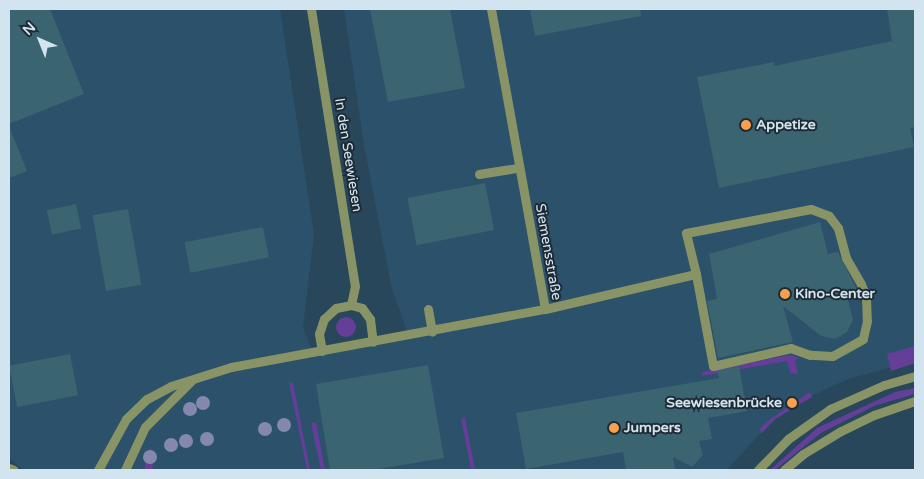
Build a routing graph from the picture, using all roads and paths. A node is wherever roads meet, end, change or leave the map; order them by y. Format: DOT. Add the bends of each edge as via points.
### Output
graph roads {
  1 [pos="311,9"];
  2 [pos="491,9"];
  3 [pos="518,168"];
  4 [pos="479,174"];
  5 [pos="696,274"];
  6 [pos="351,305"];
  7 [pos="428,309"];
  8 [pos="545,309"];
  9 [pos="432,332"];
  10 [pos="373,342"];
  11 [pos="322,351"];
  12 [pos="915,376"];
  13 [pos="193,379"];
  14 [pos="915,401"];
  15 [pos="9,468"];
  16 [pos="14,470"];
  17 [pos="98,470"];
  18 [pos="125,470"];
  19 [pos="758,470"];
  20 [pos="784,470"];
  1 -- 6 [label="street, In den Seewiesen" via="355,286"];
  2 -- 3 [label="street, Siemensstraße"];
  3 -- 4 [label="street"];
  3 -- 8 [label="street, Siemensstraße"];
  5 -- 5 [label="street" via="686,234 811,209 829,216 838,228 846,258 866,297 867,321 863,340 832,356 810,355 791,348 713,366"];
  5 -- 8 [label="street"];
  6 -- 10 [label="street" via="362,308 370,319"];
  6 -- 11 [label="street" via="336,308 324,320 319,334"];
  7 -- 9 [label="street"];
  8 -- 9 [label="street, Siemensstraße"];
  9 -- 10 [label="street, Siemensstraße"];
  10 -- 11 [label="street, Siemensstraße"];
  11 -- 13 [label="street, Siemensstraße" via="231,367"];
  12 -- 19 [label="street" via="830,409 788,439"];
  13 -- 17 [label="street, Siemensstraße" via="158,392 136,408 117,431"];
  13 -- 18 [label="street, Siemensstraße" via="145,427"];
  14 -- 20 [label="street" via="841,431"];
  15 -- 16 [label="street"];
}
